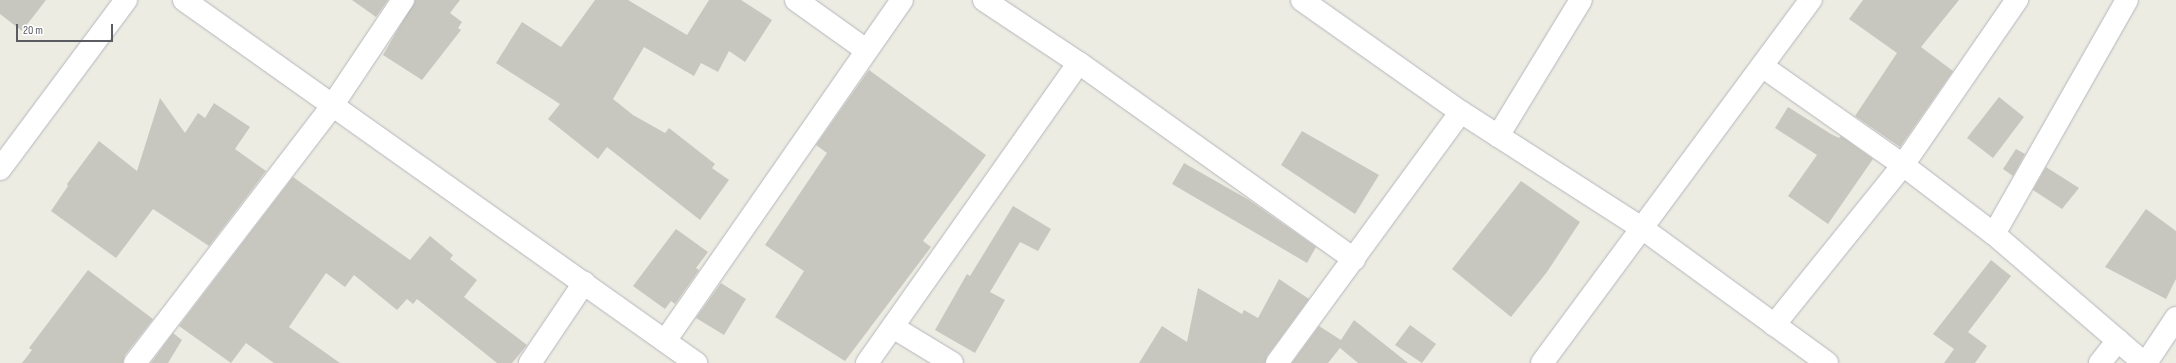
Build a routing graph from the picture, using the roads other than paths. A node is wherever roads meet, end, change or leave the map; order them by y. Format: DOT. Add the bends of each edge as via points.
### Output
graph roads {
  1 [pos="126,0"];
  2 [pos="184,0"];
  3 [pos="403,0"];
  4 [pos="796,0"];
  5 [pos="902,0"];
  6 [pos="984,0"];
  7 [pos="1302,0"];
  8 [pos="1581,0"];
  9 [pos="1811,0"];
  10 [pos="2017,0"];
  11 [pos="2127,0"];
  12 [pos="866,50"];
  13 [pos="1079,63"];
  14 [pos="1762,66"];
  15 [pos="332,106"];
  16 [pos="1461,112"];
  17 [pos="1498,136"];
  18 [pos="1903,165"];
  19 [pos="0,169"];
  20 [pos="1642,228"];
  21 [pos="1994,234"];
  22 [pos="1354,259"];
  23 [pos="584,283"];
  24 [pos="2176,318"];
  25 [pos="1774,325"];
  26 [pos="893,327"];
  27 [pos="2118,340"];
  28 [pos="665,341"];
  29 [pos="135,363"];
  30 [pos="530,363"];
  31 [pos="696,363"];
  32 [pos="867,363"];
  33 [pos="952,363"];
  34 [pos="1277,363"];
  35 [pos="1542,363"];
  36 [pos="1827,363"];
  37 [pos="2100,363"];
  38 [pos="2145,363"];
  1 -- 19 [label="street"];
  2 -- 15 [label="street"];
  3 -- 15 [label="street"];
  4 -- 12 [label="street"];
  5 -- 12 [label="street"];
  6 -- 13 [label="street"];
  7 -- 16 [label="street"];
  8 -- 17 [label="street"];
  9 -- 14 [label="street"];
  10 -- 18 [label="street"];
  11 -- 21 [label="street"];
  12 -- 28 [label="street"];
  13 -- 22 [label="street"];
  13 -- 26 [label="street"];
  14 -- 18 [label="street"];
  14 -- 20 [label="street"];
  15 -- 23 [label="street"];
  15 -- 29 [label="street"];
  16 -- 17 [label="street"];
  16 -- 22 [label="street"];
  17 -- 20 [label="street"];
  18 -- 21 [label="street"];
  18 -- 25 [label="street"];
  20 -- 25 [label="street"];
  20 -- 35 [label="street"];
  21 -- 27 [label="street"];
  22 -- 34 [label="street"];
  23 -- 28 [label="street"];
  23 -- 30 [label="street"];
  24 -- 38 [label="street"];
  25 -- 36 [label="street"];
  26 -- 32 [label="street"];
  26 -- 33 [label="street"];
  27 -- 37 [label="street"];
  27 -- 38 [label="street"];
  28 -- 31 [label="street"];
}
